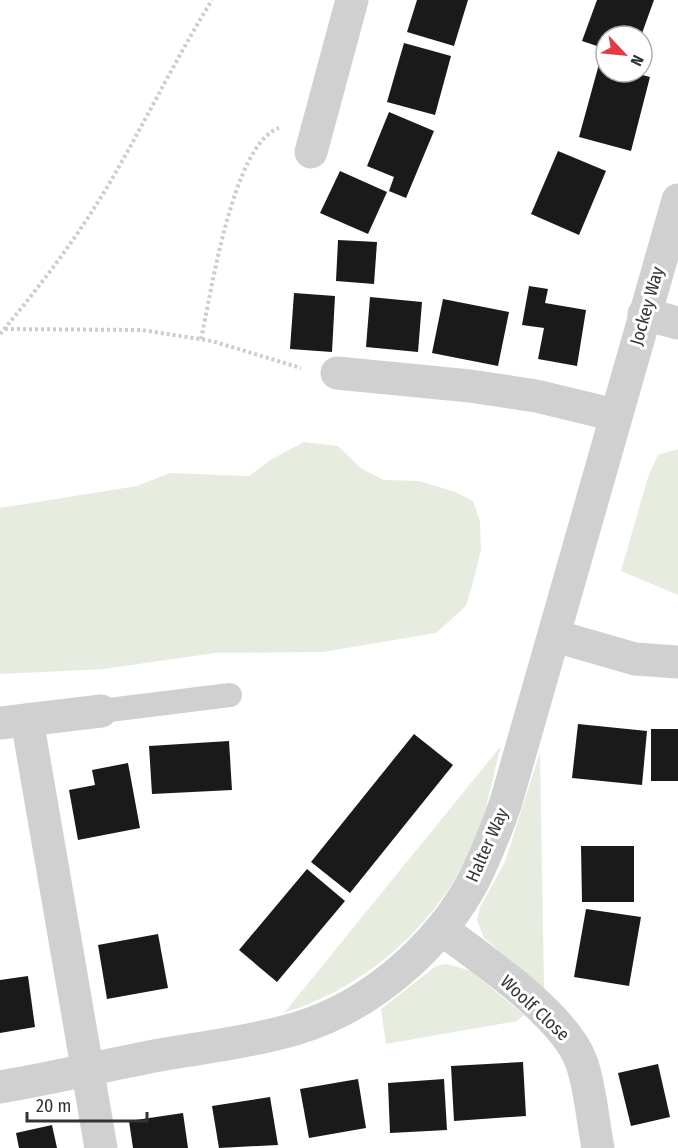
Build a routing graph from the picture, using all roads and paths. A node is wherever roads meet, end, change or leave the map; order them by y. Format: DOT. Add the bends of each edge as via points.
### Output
graph roads {
  1 [pos="212,0"];
  2 [pos="352,0"];
  3 [pos="314,139"];
  4 [pos="678,200"];
  5 [pos="644,314"];
  6 [pos="678,323"];
  7 [pos="4,329"];
  8 [pos="0,334"];
  9 [pos="201,339"];
  10 [pos="336,373"];
  11 [pos="626,378"];
  12 [pos="615,415"];
  13 [pos="555,636"];
  14 [pos="678,662"];
  15 [pos="230,694"];
  16 [pos="101,711"];
  17 [pos="13,722"];
  18 [pos="441,929"];
  19 [pos="86,1070"];
  20 [pos="0,1087"];
  21 [pos="101,1148"];
  22 [pos="598,1148"];
  1 -- 7 [label="path" via="102,196"];
  2 -- 3 [label="street"];
  3 -- 9 [label="path" via="284,126 271,131 251,156 239,180 226,227"];
  4 -- 5 [label="street, Jockey Way"];
  5 -- 6 [label="street"];
  5 -- 11 [label="street, Jockey Way"];
  7 -- 8 [label="path"];
  7 -- 9 [label="path" via="112,328"];
  9 -- 10 [label="path" via="295,367"];
  10 -- 12 [label="street" via="470,386 536,396"];
  11 -- 12 [label="street, Halter Way"];
  12 -- 13 [label="street, Halter Way"];
  13 -- 14 [label="street" via="635,659"];
  13 -- 18 [label="street, Halter Way" via="492,842 474,879"];
  15 -- 16 [label="lane"];
  16 -- 17 [label="street"];
  17 -- 19 [label="street"];
  18 -- 19 [label="street, Halter Way" via="378,987 325,1018 232,1044"];
  18 -- 22 [label="street, Woolf Close" via="530,1000 574,1045 582,1063"];
  19 -- 20 [label="street, Halter Way"];
  19 -- 21 [label="street"];
}
